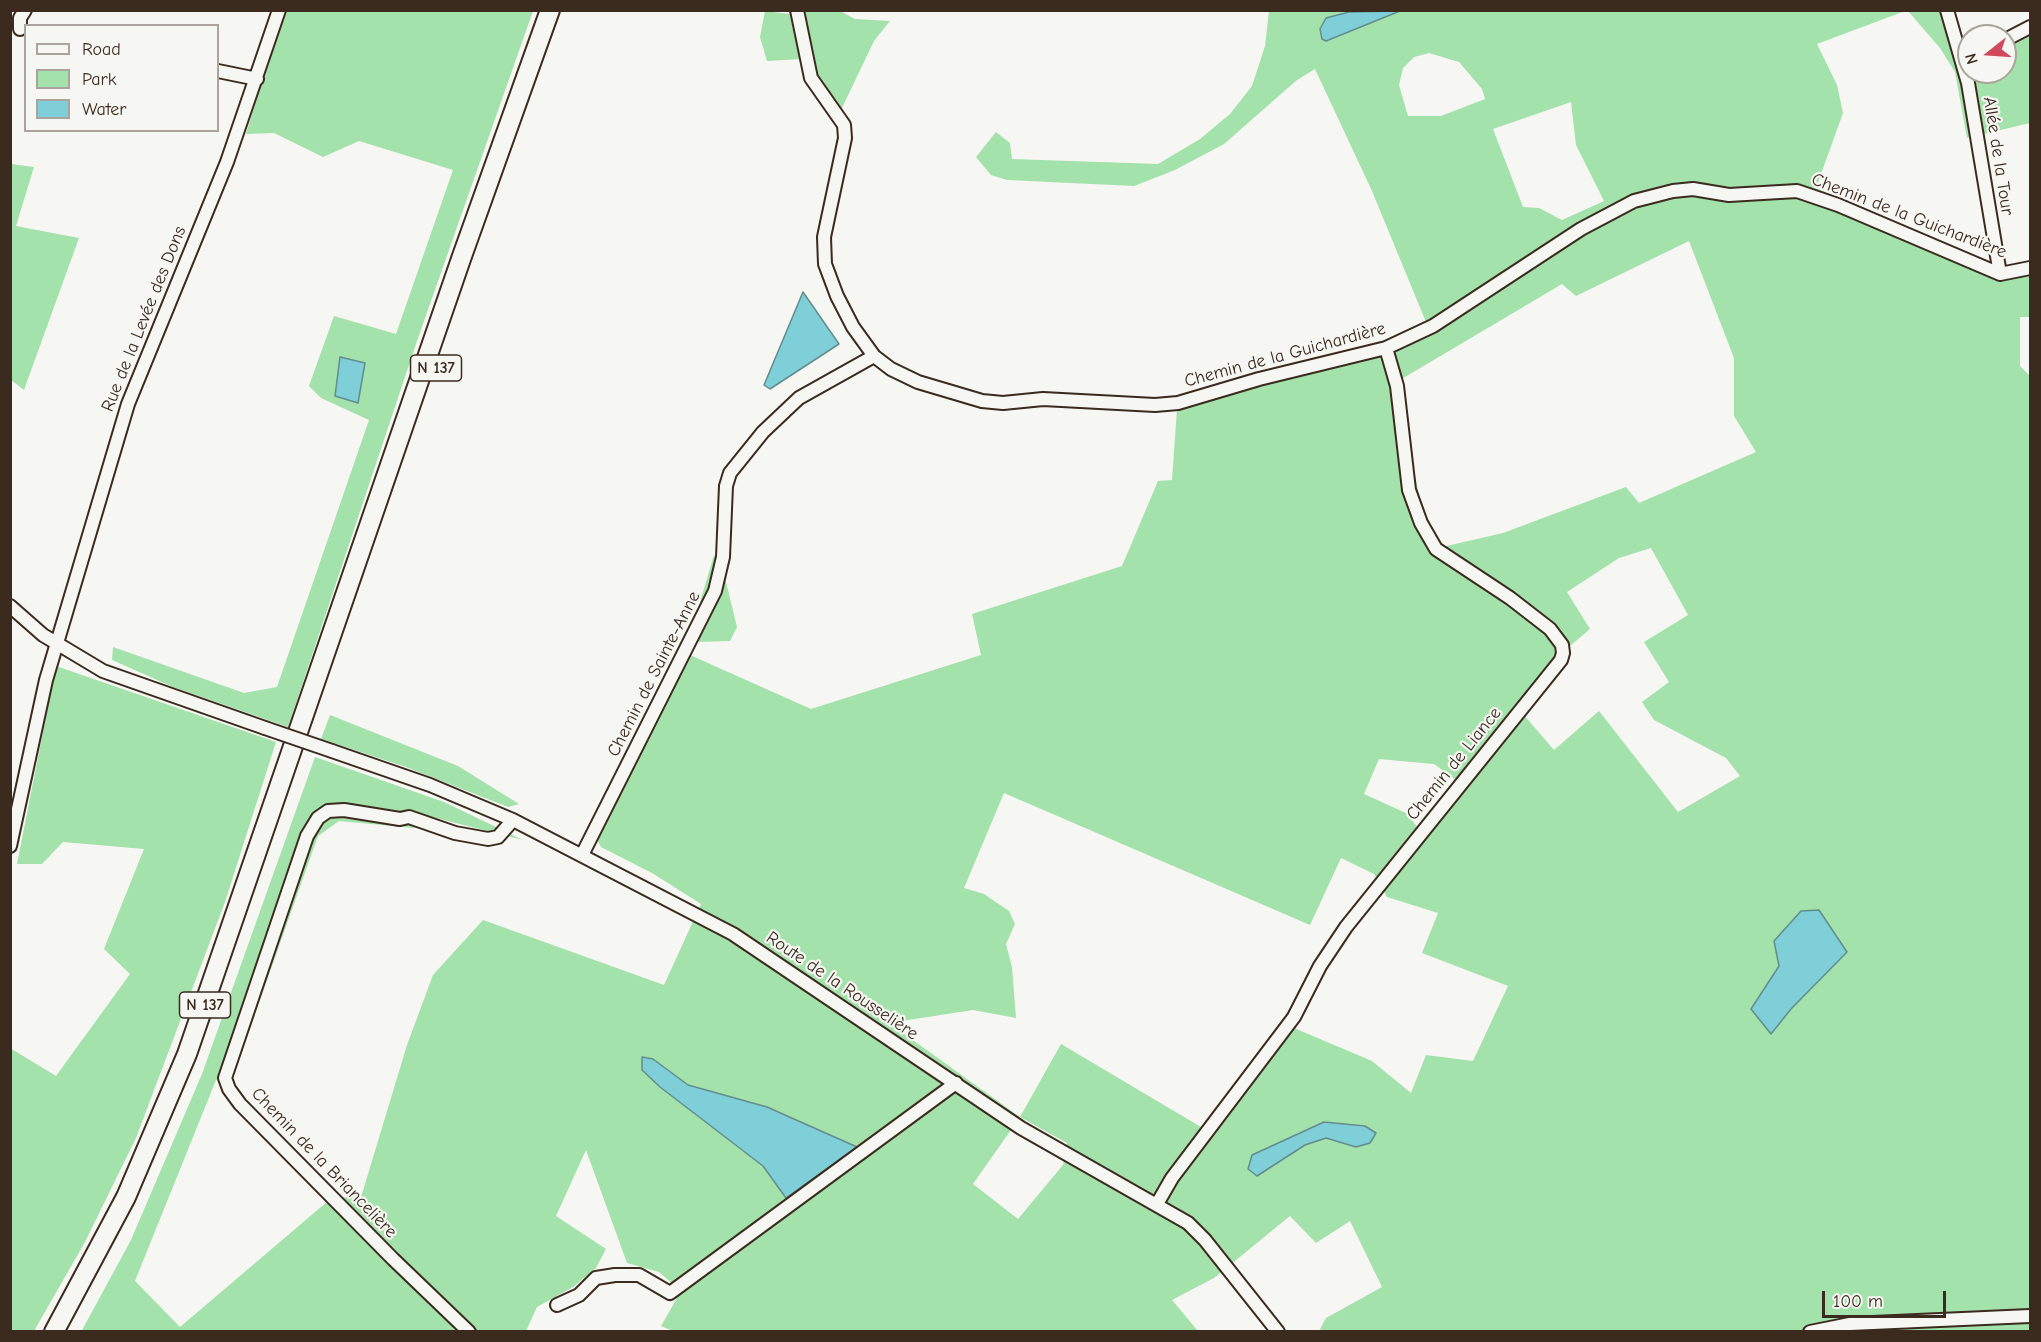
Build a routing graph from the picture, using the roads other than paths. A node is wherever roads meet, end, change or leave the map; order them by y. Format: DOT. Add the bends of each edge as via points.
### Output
graph roads {
  1 [pos="25,10"];
  2 [pos="279,10"];
  3 [pos="550,10"];
  4 [pos="563,10"];
  5 [pos="797,10"];
  6 [pos="1947,10"];
  7 [pos="2031,27"];
  8 [pos="19,29"];
  9 [pos="2017,34"];
  10 [pos="1957,39"];
  11 [pos="219,71"];
  12 [pos="257,79"];
  13 [pos="1971,84"];
  14 [pos="2031,268"];
  15 [pos="2000,274"];
  16 [pos="1386,348"];
  17 [pos="874,356"];
  18 [pos="10,606"];
  19 [pos="56,644"];
  20 [pos="15,800"];
  21 [pos="513,820"];
  22 [pos="10,846"];
  23 [pos="582,855"];
  24 [pos="956,1083"];
  25 [pos="1157,1204"];
  26 [pos="557,1305"];
  27 [pos="2031,1316"];
  28 [pos="54,1332"];
  29 [pos="68,1332"];
  30 [pos="469,1332"];
  31 [pos="1278,1332"];
  32 [pos="1810,1332"];
  1 -- 8 [label="street"];
  2 -- 12 [label="street, Rue de la Levée des Dons"];
  3 -- 28 [label="highway, N 137" via="187,1054 126,1197"];
  4 -- 29 [label="highway, N 137" via="201,1050 142,1191"];
  5 -- 17 [label="street, Chemin de la Guichardière" via="811,78 844,125 845,138 824,237 825,264 853,327"];
  6 -- 10 [label="street, Allée de la Tour"];
  7 -- 9 [label="street"];
  11 -- 12 [label="street"];
  12 -- 19 [label="street, Rue de la Levée des Dons" via="128,404"];
  13 -- 15 [label="street, Allée de la Tour"];
  14 -- 15 [label="street, Chemin de la Guichardière"];
  15 -- 16 [label="street, Chemin de la Guichardière" via="1813,195 1797,191 1729,195 1693,189 1673,191 1634,201 1581,229 1433,326"];
  16 -- 17 [label="street, Chemin de la Guichardière" via="1178,403 1155,405 982,400 918,382"];
  16 -- 25 [label="street, Chemin de Liance" via="1397,386 1409,490 1426,532 1436,549 1551,629 1563,653 1346,927 1320,966 1294,1017 1172,1178"];
  17 -- 23 [label="street, Chemin de Sainte-Anne" via="799,398 763,432 730,473 723,557 715,591"];
  18 -- 19 [label="street, Route de la Rousselière"];
  19 -- 20 [label="street, Rue de la Levée des Dons"];
  19 -- 21 [label="street, Route de la Rousselière, bridge" via="123,679 430,785"];
  20 -- 22 [label="street, Rue de la Levée des Dons"];
  21 -- 23 [label="street, Route de la Rousselière"];
  21 -- 30 [label="street, Chemin de la Briancelière" via="498,837 489,839 455,833 409,817 344,810 328,811 318,818 307,836 225,1078 240,1104"];
  23 -- 24 [label="street, Route de la Rousselière" via="733,934"];
  24 -- 25 [label="street, Route de la Rousselière" via="1021,1128"];
  24 -- 26 [label="street" via="670,1293 639,1275 615,1275 596,1278 579,1295"];
  25 -- 31 [label="street, Route de la Rousselière" via="1199,1233"];
  27 -- 32 [label="street" via="1850,1324"];
}
